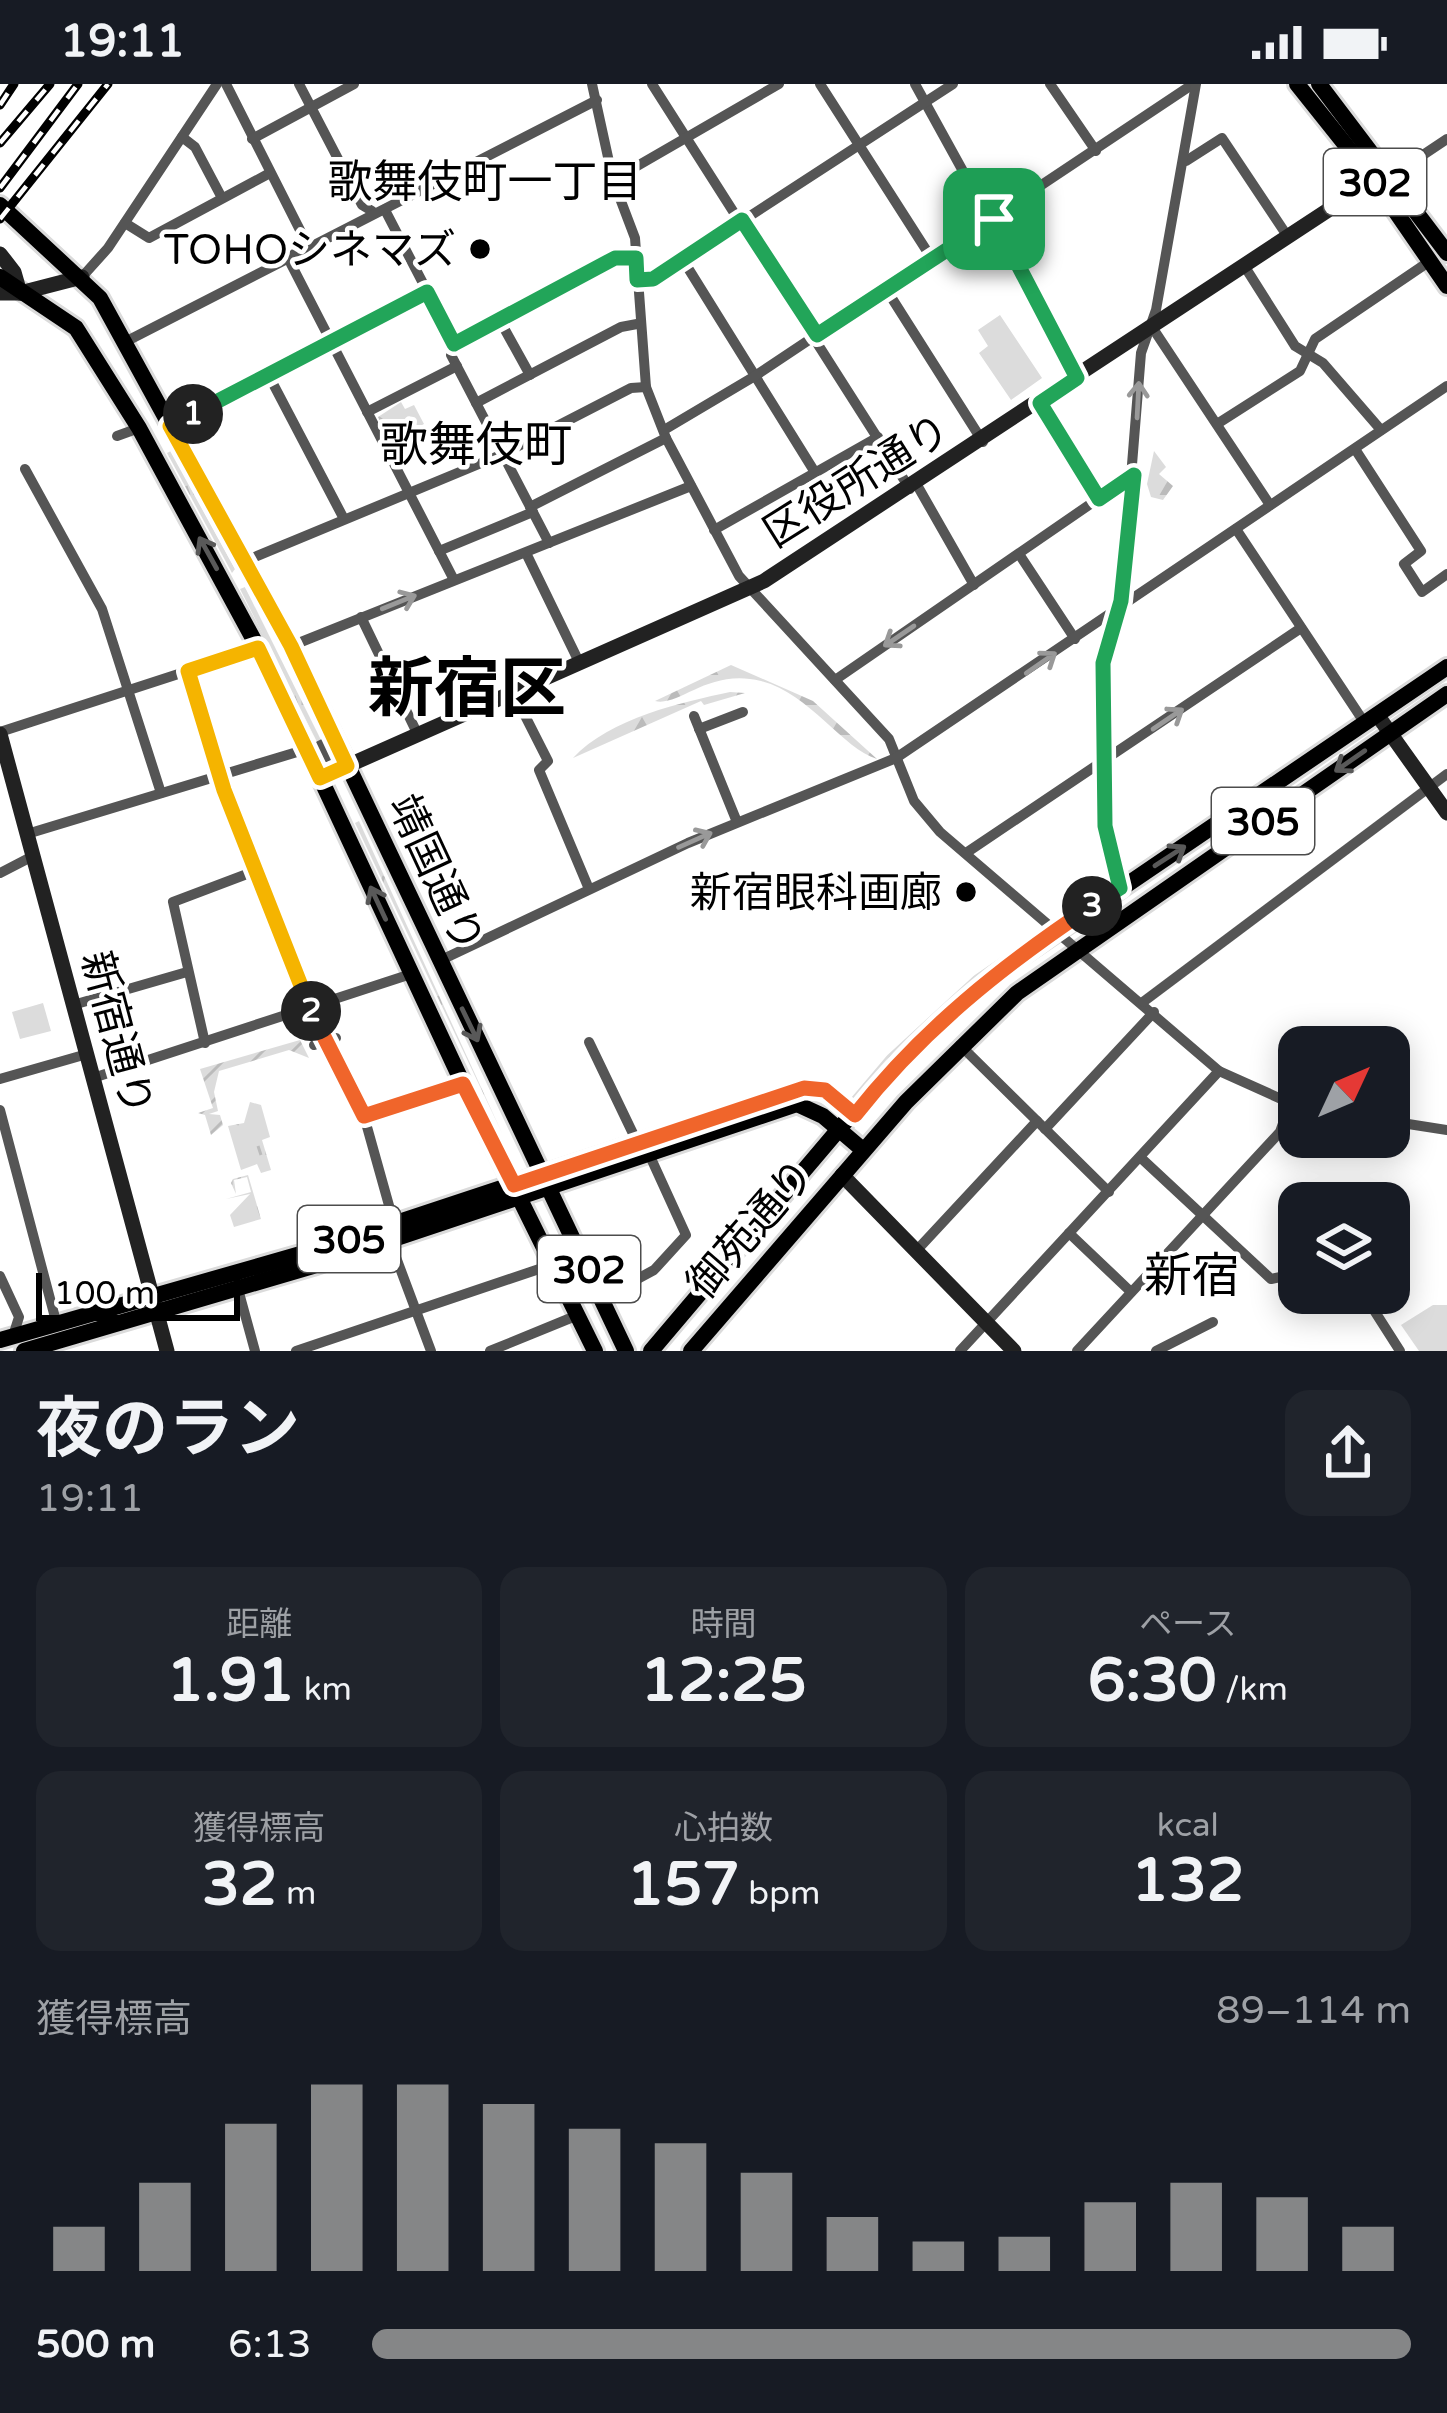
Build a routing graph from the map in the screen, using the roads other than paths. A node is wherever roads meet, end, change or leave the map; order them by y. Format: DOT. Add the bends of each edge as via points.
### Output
graph roads {
  1 [pos="217,84"];
  2 [pos="226,84"];
  3 [pos="299,84"];
  4 [pos="354,84"];
  5 [pos="592,84"];
  6 [pos="652,84"];
  7 [pos="779,84"];
  8 [pos="820,84"];
  9 [pos="915,84"];
  10 [pos="953,84"];
  11 [pos="1050,84"];
  12 [pos="1194,84"];
  13 [pos="1297,84"];
  14 [pos="1319,84"];
  15 [pos="597,100"];
  16 [pos="928,102"];
  17 [pos="311,107"];
  18 [pos="182,137"];
  19 [pos="252,139"];
  20 [pos="688,139"];
  21 [pos="1447,139"];
  22 [pos="860,145"];
  23 [pos="1096,151"];
  24 [pos="1186,161"];
  25 [pos="270,173"];
  26 [pos="1384,179"];
  27 [pos="614,180"];
  28 [pos="221,198"];
  29 [pos="0,205"];
  30 [pos="378,211"];
  31 [pos="994,219"];
  32 [pos="742,220"];
  33 [pos="125,223"];
  34 [pos="1288,237"];
  35 [pos="298,252"];
  36 [pos="0,254"];
  37 [pos="1438,257"];
  38 [pos="636,258"];
  39 [pos="682,260"];
  40 [pos="932,260"];
  41 [pos="1245,267"];
  42 [pos="0,277"];
  43 [pos="82,277"];
  44 [pos="637,280"];
  45 [pos="1447,286"];
  46 [pos="886,290"];
  47 [pos="427,292"];
  48 [pos="20,293"];
  49 [pos="0,298"];
  50 [pos="500,320"];
  51 [pos="638,325"];
  52 [pos="1152,327"];
  53 [pos="817,335"];
  54 [pos="124,342"];
  55 [pos="331,342"];
  56 [pos="454,344"];
  57 [pos="1308,354"];
  58 [pos="457,366"];
  59 [pos="530,375"];
  60 [pos="268,376"];
  61 [pos="755,376"];
  62 [pos="1077,378"];
  63 [pos="1447,386"];
  64 [pos="646,387"];
  65 [pos="476,403"];
  66 [pos="1040,403"];
  67 [pos="367,412"];
  68 [pos="1217,424"];
  69 [pos="170,426"];
  70 [pos="139,428"];
  71 [pos="1381,430"];
  72 [pos="665,434"];
  73 [pos="117,436"];
  74 [pos="878,437"];
  75 [pos="983,442"];
  76 [pos="1354,449"];
  77 [pos="503,454"];
  78 [pos="25,469"];
  79 [pos="816,474"];
  80 [pos="1134,475"];
  81 [pos="691,486"];
  82 [pos="914,487"];
  83 [pos="408,493"];
  84 [pos="1099,499"];
  85 [pos="1270,505"];
  86 [pos="531,510"];
  87 [pos="344,519"];
  88 [pos="1236,529"];
  89 [pos="714,530"];
  90 [pos="549,544"];
  91 [pos="439,551"];
  92 [pos="526,553"];
  93 [pos="1019,554"];
  94 [pos="245,561"];
  95 [pos="1447,574"];
  96 [pos="454,580"];
  97 [pos="974,585"];
  98 [pos="751,588"];
  99 [pos="1114,613"];
  100 [pos="361,617"];
  101 [pos="1301,628"];
  102 [pos="1076,639"];
  103 [pos="291,646"];
  104 [pos="258,648"];
  105 [pos="580,664"];
  106 [pos="1447,668"];
  107 [pos="188,671"];
  108 [pos="835,680"];
  109 [pos="419,689"];
  110 [pos="129,690"];
  111 [pos="514,694"];
  112 [pos="1447,694"];
  113 [pos="395,703"];
  114 [pos="743,712"];
  115 [pos="1372,720"];
  116 [pos="0,733"];
  117 [pos="1390,733"];
  118 [pos="418,735"];
  119 [pos="315,747"];
  120 [pos="896,758"];
  121 [pos="1108,760"];
  122 [pos="347,766"];
  123 [pos="1447,774"];
  124 [pos="219,776"];
  125 [pos="320,778"];
  126 [pos="1430,787"];
  127 [pos="161,794"];
  128 [pos="1447,813"];
  129 [pos="737,822"];
  130 [pos="27,834"];
  131 [pos="966,854"];
  132 [pos="33,856"];
  133 [pos="255,872"];
  134 [pos="0,873"];
  135 [pos="1120,888"];
  136 [pos="590,889"];
  137 [pos="1055,931"];
  138 [pos="1080,949"];
  139 [pos="439,961"];
  140 [pos="188,972"];
  141 [pos="411,974"];
  142 [pos="1143,1002"];
  143 [pos="74,1005"];
  144 [pos="310,1009"];
  145 [pos="1154,1012"];
  146 [pos="336,1038"];
  147 [pos="589,1042"];
  148 [pos="206,1043"];
  149 [pos="960,1045"];
  150 [pos="305,1047"];
  151 [pos="87,1054"];
  152 [pos="1219,1071"];
  153 [pos="0,1078"];
  154 [pos="93,1078"];
  155 [pos="463,1084"];
  156 [pos="1278,1098"];
  157 [pos="0,1110"];
  158 [pos="855,1115"];
  159 [pos="364,1116"];
  160 [pos="1410,1124"];
  161 [pos="1041,1125"];
  162 [pos="1447,1130"];
  163 [pos="840,1132"];
  164 [pos="1278,1134"];
  165 [pos="643,1149"];
  166 [pos="863,1150"];
  167 [pos="1141,1158"];
  168 [pos="842,1175"];
  169 [pos="546,1182"];
  170 [pos="518,1191"];
  171 [pos="1108,1192"];
  172 [pos="1203,1215"];
  173 [pos="762,1221"];
  174 [pos="392,1232"];
  175 [pos="1069,1233"];
  176 [pos="786,1240"];
  177 [pos="917,1250"];
  178 [pos="554,1264"];
  179 [pos="0,1276"];
  180 [pos="1278,1278"];
  181 [pos="238,1289"];
  182 [pos="1131,1292"];
  183 [pos="602,1298"];
  184 [pos="155,1307"];
  185 [pos="416,1311"];
  186 [pos="1376,1314"];
  187 [pos="578,1315"];
  188 [pos="988,1321"];
  189 [pos="1213,1322"];
  190 [pos="61,1339"];
  191 [pos="12,1342"];
  192 [pos="166,1351"];
  193 [pos="255,1351"];
  194 [pos="296,1351"];
  195 [pos="431,1351"];
  196 [pos="490,1351"];
  197 [pos="595,1351"];
  198 [pos="626,1351"];
  199 [pos="651,1351"];
  200 [pos="691,1351"];
  201 [pos="961,1351"];
  202 [pos="1014,1351"];
  203 [pos="1077,1351"];
  204 [pos="1156,1351"];
  205 [pos="1400,1351"];
  1 -- 18 [label="street"];
  2 -- 19 [label="street"];
  3 -- 17 [label="street"];
  4 -- 17 [label="street"];
  5 -- 15 [label="street"];
  6 -- 20 [label="street"];
  7 -- 20 [label="street"];
  8 -- 22 [label="street"];
  9 -- 16 [label="street"];
  10 -- 16 [label="street"];
  11 -- 23 [label="street"];
  12 -- 23 [label="street"];
  12 -- 24 [label="street"];
  13 -- 26 [label="main road, 302"];
  14 -- 26 [label="main road, 302"];
  15 -- 27 [label="street"];
  15 -- 30 [label="street"];
  16 -- 22 [label="street"];
  16 -- 31 [label="street"];
  17 -- 19 [label="street"];
  17 -- 30 [label="street" via="362,205"];
  18 -- 28 [label="street"];
  18 -- 33 [label="street"];
  19 -- 25 [label="street"];
  20 -- 27 [label="street"];
  20 -- 32 [label="street"];
  21 -- 26 [label="street"];
  22 -- 32 [label="street"];
  22 -- 40 [label="street"];
  23 -- 31 [label="street"];
  24 -- 34 [label="street" via="1222,138"];
  24 -- 52 [label="street"];
  25 -- 28 [label="street"];
  25 -- 35 [label="street" via="304,238"];
  26 -- 34 [label="street, 区役所通り"];
  26 -- 37 [label="main road, 302"];
  27 -- 38 [label="street"];
  28 -- 33 [label="street" via="149,238"];
  29 -- 43 [label="main road, 靖国通り"];
  30 -- 35 [label="street"];
  30 -- 47 [label="street"];
  31 -- 40 [label="street"];
  31 -- 62 [label="street"];
  32 -- 39 [label="street"];
  32 -- 53 [label="street"];
  33 -- 43 [label="street"];
  34 -- 41 [label="street, 区役所通り"];
  35 -- 54 [label="street"];
  35 -- 55 [label="street" via="291,263"];
  36 -- 48 [label="street"];
  37 -- 45 [label="main road, 302"];
  37 -- 57 [label="street" via="1315,339"];
  38 -- 44 [label="street"];
  38 -- 50 [label="street" via="615,258"];
  39 -- 44 [label="street"];
  39 -- 61 [label="street"];
  40 -- 46 [label="street"];
  41 -- 52 [label="street, 区役所通り"];
  41 -- 57 [label="street"];
  42 -- 48 [label="main road, 靖国通り"];
  43 -- 48 [label="street"];
  43 -- 54 [label="main road, 靖国通り"];
  44 -- 51 [label="street"];
  46 -- 53 [label="street"];
  46 -- 75 [label="street"];
  47 -- 55 [label="street"];
  47 -- 56 [label="street"];
  48 -- 49 [label="street"];
  48 -- 70 [label="main road, 靖国通り" via="82,334"];
  50 -- 56 [label="street"];
  50 -- 59 [label="street"];
  51 -- 59 [label="street"];
  51 -- 64 [label="street"];
  52 -- 62 [label="street, 区役所通り"];
  52 -- 68 [label="street"];
  80 -- 52 [label="street, one-way" via="1141,352"];
  53 -- 61 [label="street"];
  53 -- 74 [label="street"];
  54 -- 69 [label="main road, 靖国通り"];
  55 -- 60 [label="street"];
  55 -- 67 [label="street"];
  56 -- 58 [label="street"];
  57 -- 68 [label="street" via="1300,371"];
  57 -- 71 [label="street"];
  58 -- 65 [label="street"];
  58 -- 67 [label="street"];
  59 -- 65 [label="street"];
  60 -- 69 [label="street"];
  60 -- 87 [label="street"];
  61 -- 72 [label="street"];
  61 -- 79 [label="street"];
  62 -- 66 [label="street, 区役所通り"];
  63 -- 71 [label="street"];
  64 -- 72 [label="street"];
  64 -- 77 [label="street"];
  65 -- 77 [label="street"];
  66 -- 75 [label="street, 区役所通り"];
  66 -- 84 [label="street"];
  67 -- 83 [label="street"];
  68 -- 85 [label="street"];
  69 -- 94 [label="main road, 靖国通り"];
  70 -- 73 [label="street"];
  104 -- 70 [label="main road, 靖国通り, one-way"];
  71 -- 76 [label="street"];
  72 -- 81 [label="street"];
  72 -- 86 [label="street"];
  74 -- 79 [label="street"];
  74 -- 82 [label="street"];
  75 -- 82 [label="street, 区役所通り"];
  76 -- 85 [label="street"];
  76 -- 95 [label="street" via="1421,551 1404,564 1423,592"];
  77 -- 83 [label="street"];
  77 -- 86 [label="street"];
  78 -- 110 [label="street" via="102,609"];
  79 -- 89 [label="street"];
  80 -- 84 [label="street"];
  80 -- 99 [label="street"];
  81 -- 89 [label="street"];
  81 -- 90 [label="street"];
  82 -- 97 [label="street"];
  82 -- 98 [label="street, 区役所通り"];
  83 -- 87 [label="street"];
  83 -- 91 [label="street"];
  84 -- 93 [label="street"];
  85 -- 88 [label="street"];
  86 -- 90 [label="street"];
  86 -- 91 [label="street"];
  87 -- 94 [label="street"];
  88 -- 99 [label="street"];
  88 -- 101 [label="street"];
  89 -- 98 [label="street"];
  90 -- 92 [label="street"];
  91 -- 96 [label="street"];
  92 -- 96 [label="street"];
  92 -- 105 [label="street"];
  93 -- 97 [label="street"];
  93 -- 102 [label="street"];
  94 -- 103 [label="main road, 靖国通り"];
  100 -- 96 [label="street, one-way"];
  97 -- 108 [label="street, one-way"];
  98 -- 105 [label="street, 区役所通り"];
  98 -- 108 [label="street"];
  99 -- 102 [label="street"];
  99 -- 121 [label="street" via="1103,663"];
  100 -- 103 [label="street"];
  100 -- 118 [label="street"];
  101 -- 115 [label="street"];
  121 -- 101 [label="street, one-way"];
  120 -- 102 [label="street, one-way"];
  103 -- 122 [label="main road, 靖国通り"];
  104 -- 107 [label="street"];
  104 -- 119 [label="main road, 靖国通り"];
  105 -- 111 [label="street, 区役所通り"];
  106 -- 115 [label="main road, 305"];
  107 -- 110 [label="street"];
  107 -- 124 [label="street"];
  108 -- 120 [label="street" via="889,739"];
  109 -- 113 [label="street, bridge"];
  110 -- 116 [label="street"];
  110 -- 127 [label="street"];
  111 -- 118 [label="street, 区役所通り"];
  111 -- 136 [label="street"];
  112 -- 117 [label="main road, 305"];
  114 -- 129 [label="street" via="696,723"];
  115 -- 117 [label="street"];
  135 -- 115 [label="main road, 305, one-way"];
  116 -- 130 [label="street, 新宿通り"];
  117 -- 126 [label="street"];
  117 -- 138 [label="main road, 305, one-way"];
  118 -- 122 [label="street, 区役所通り"];
  119 -- 124 [label="street"];
  119 -- 125 [label="main road, 靖国通り"];
  120 -- 129 [label="street"];
  120 -- 131 [label="street" via="922,812"];
  121 -- 131 [label="street"];
  121 -- 135 [label="street" via="1105,826"];
  122 -- 125 [label="street, 区役所通り"];
  122 -- 139 [label="main road, 靖国通り"];
  123 -- 126 [label="street"];
  124 -- 127 [label="street"];
  124 -- 133 [label="street"];
  141 -- 125 [label="main road, 靖国通り, one-way"];
  126 -- 128 [label="street"];
  126 -- 142 [label="street"];
  127 -- 130 [label="street"];
  136 -- 129 [label="street, one-way"];
  130 -- 132 [label="street, 新宿通り"];
  131 -- 137 [label="street"];
  132 -- 134 [label="street"];
  132 -- 143 [label="street, 新宿通り"];
  133 -- 140 [label="street" via="173,902"];
  133 -- 144 [label="street"];
  135 -- 137 [label="main road, 305"];
  136 -- 139 [label="street"];
  137 -- 138 [label="street"];
  137 -- 158 [label="main road, 305" via="947,1016"];
  138 -- 142 [label="street"];
  138 -- 149 [label="main road, 305"];
  139 -- 169 [label="main road, 靖国通り, one-way"];
  140 -- 143 [label="street"];
  140 -- 148 [label="street"];
  141 -- 144 [label="street"];
  141 -- 155 [label="main road, 靖国通り"];
  142 -- 145 [label="street"];
  143 -- 151 [label="street, 新宿通り"];
  144 -- 148 [label="street"];
  144 -- 159 [label="street"];
  145 -- 152 [label="street"];
  145 -- 161 [label="street"];
  146 -- 150 [label="street, bridge"];
  147 -- 165 [label="street"];
  148 -- 154 [label="street"];
  149 -- 161 [label="street"];
  149 -- 166 [label="main road, 305"];
  151 -- 153 [label="street"];
  151 -- 154 [label="street, 新宿通り"];
  152 -- 156 [label="street"];
  152 -- 167 [label="street"];
  154 -- 184 [label="street, 新宿通り"];
  155 -- 159 [label="street"];
  155 -- 170 [label="main road, 靖国通り"];
  157 -- 190 [label="street"];
  158 -- 163 [label="main road, 御苑通り / 305"];
  158 -- 165 [label="main road, 305" via="825,1090 804,1088"];
  159 -- 174 [label="street"];
  160 -- 162 [label="street"];
  161 -- 171 [label="street"];
  161 -- 177 [label="street"];
  163 -- 165 [label="main road, 305" via="797,1104"];
  163 -- 166 [label="main road, 305"];
  163 -- 173 [label="main road, 御苑通り / 305"];
  164 -- 172 [label="street"];
  165 -- 169 [label="main road, 305"];
  165 -- 183 [label="street" via="686,1235 654,1270"];
  166 -- 168 [label="main road, 御苑通り / 305"];
  167 -- 171 [label="street"];
  167 -- 172 [label="street"];
  168 -- 176 [label="main road, 御苑通り / 305"];
  168 -- 177 [label="street"];
  169 -- 170 [label="main road, 305"];
  169 -- 183 [label="main road, 靖国通り / 302"];
  170 -- 174 [label="main road, 305"];
  170 -- 178 [label="main road, 靖国通り / 302"];
  171 -- 175 [label="street"];
  172 -- 180 [label="street" via="1270,1279"];
  172 -- 182 [label="street"];
  173 -- 176 [label="main road"];
  173 -- 199 [label="main road, 御苑通り / 305"];
  174 -- 181 [label="main road, 305"];
  174 -- 184 [label="main road, 305"];
  174 -- 185 [label="street"];
  175 -- 182 [label="street"];
  175 -- 188 [label="street"];
  176 -- 200 [label="main road, 御苑通り / 305"];
  177 -- 188 [label="street"];
  178 -- 185 [label="street"];
  178 -- 187 [label="main road, 靖国通り / 302"];
  179 -- 191 [label="street" via="20,1317"];
  181 -- 184 [label="main road, 305"];
  181 -- 193 [label="street"];
  182 -- 203 [label="street"];
  183 -- 198 [label="main road, 靖国通り / 302"];
  184 -- 190 [label="main road, 305"];
  184 -- 192 [label="street, 新宿通り"];
  185 -- 194 [label="street"];
  185 -- 195 [label="street"];
  186 -- 205 [label="street"];
  187 -- 196 [label="street"];
  187 -- 197 [label="main road, 靖国通り / 302"];
  188 -- 201 [label="street"];
  188 -- 202 [label="street"];
  189 -- 204 [label="street"];
  190 -- 191 [label="main road, 305"];
}
